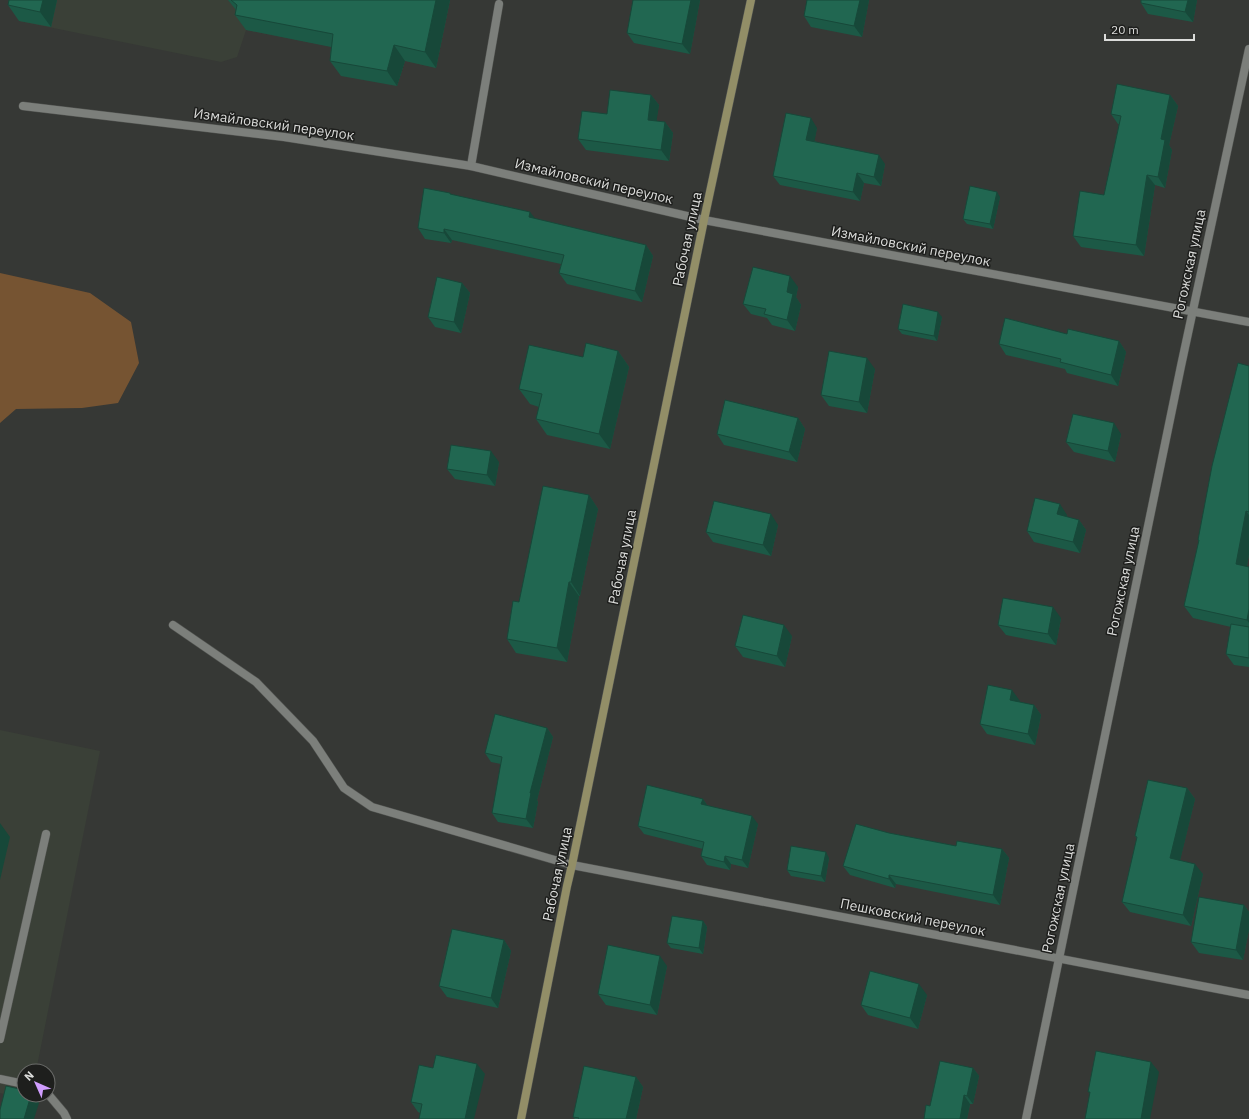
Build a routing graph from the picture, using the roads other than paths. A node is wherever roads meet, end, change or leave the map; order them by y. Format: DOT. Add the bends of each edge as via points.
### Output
graph roads {
  1 [pos="751,0"];
  2 [pos="499,4"];
  3 [pos="1249,49"];
  4 [pos="23,106"];
  5 [pos="471,166"];
  6 [pos="704,220"];
  7 [pos="1192,312"];
  8 [pos="1249,322"];
  9 [pos="173,625"];
  10 [pos="46,834"];
  11 [pos="572,865"];
  12 [pos="1059,958"];
  13 [pos="1249,995"];
  14 [pos="0,1039"];
  15 [pos="0,1079"];
  16 [pos="16,1082"];
  17 [pos="56,1103"];
  18 [pos="66,1119"];
  19 [pos="521,1119"];
  20 [pos="1026,1119"];
  1 -- 6 [label="main road, Рабочая улица"];
  2 -- 5 [label="street"];
  3 -- 7 [label="street, Рогожская улица"];
  4 -- 5 [label="street, Измайловский переулок" via="284,137"];
  5 -- 6 [label="street, Измайловский переулок"];
  6 -- 7 [label="street, Измайловский переулок"];
  6 -- 11 [label="main road, Рабочая улица"];
  7 -- 8 [label="street, Измайловский переулок"];
  7 -- 12 [label="street, Рогожская улица"];
  9 -- 11 [label="street, Пешковский переулок" via="256,682 313,741 344,788 372,807"];
  10 -- 14 [label="street"];
  11 -- 12 [label="street, Пешковский переулок"];
  11 -- 19 [label="main road, Рабочая улица"];
  12 -- 13 [label="street, Пешковский переулок"];
  12 -- 20 [label="street, Рогожская улица"];
  15 -- 16 [label="street"];
  17 -- 18 [label="street"];
}
